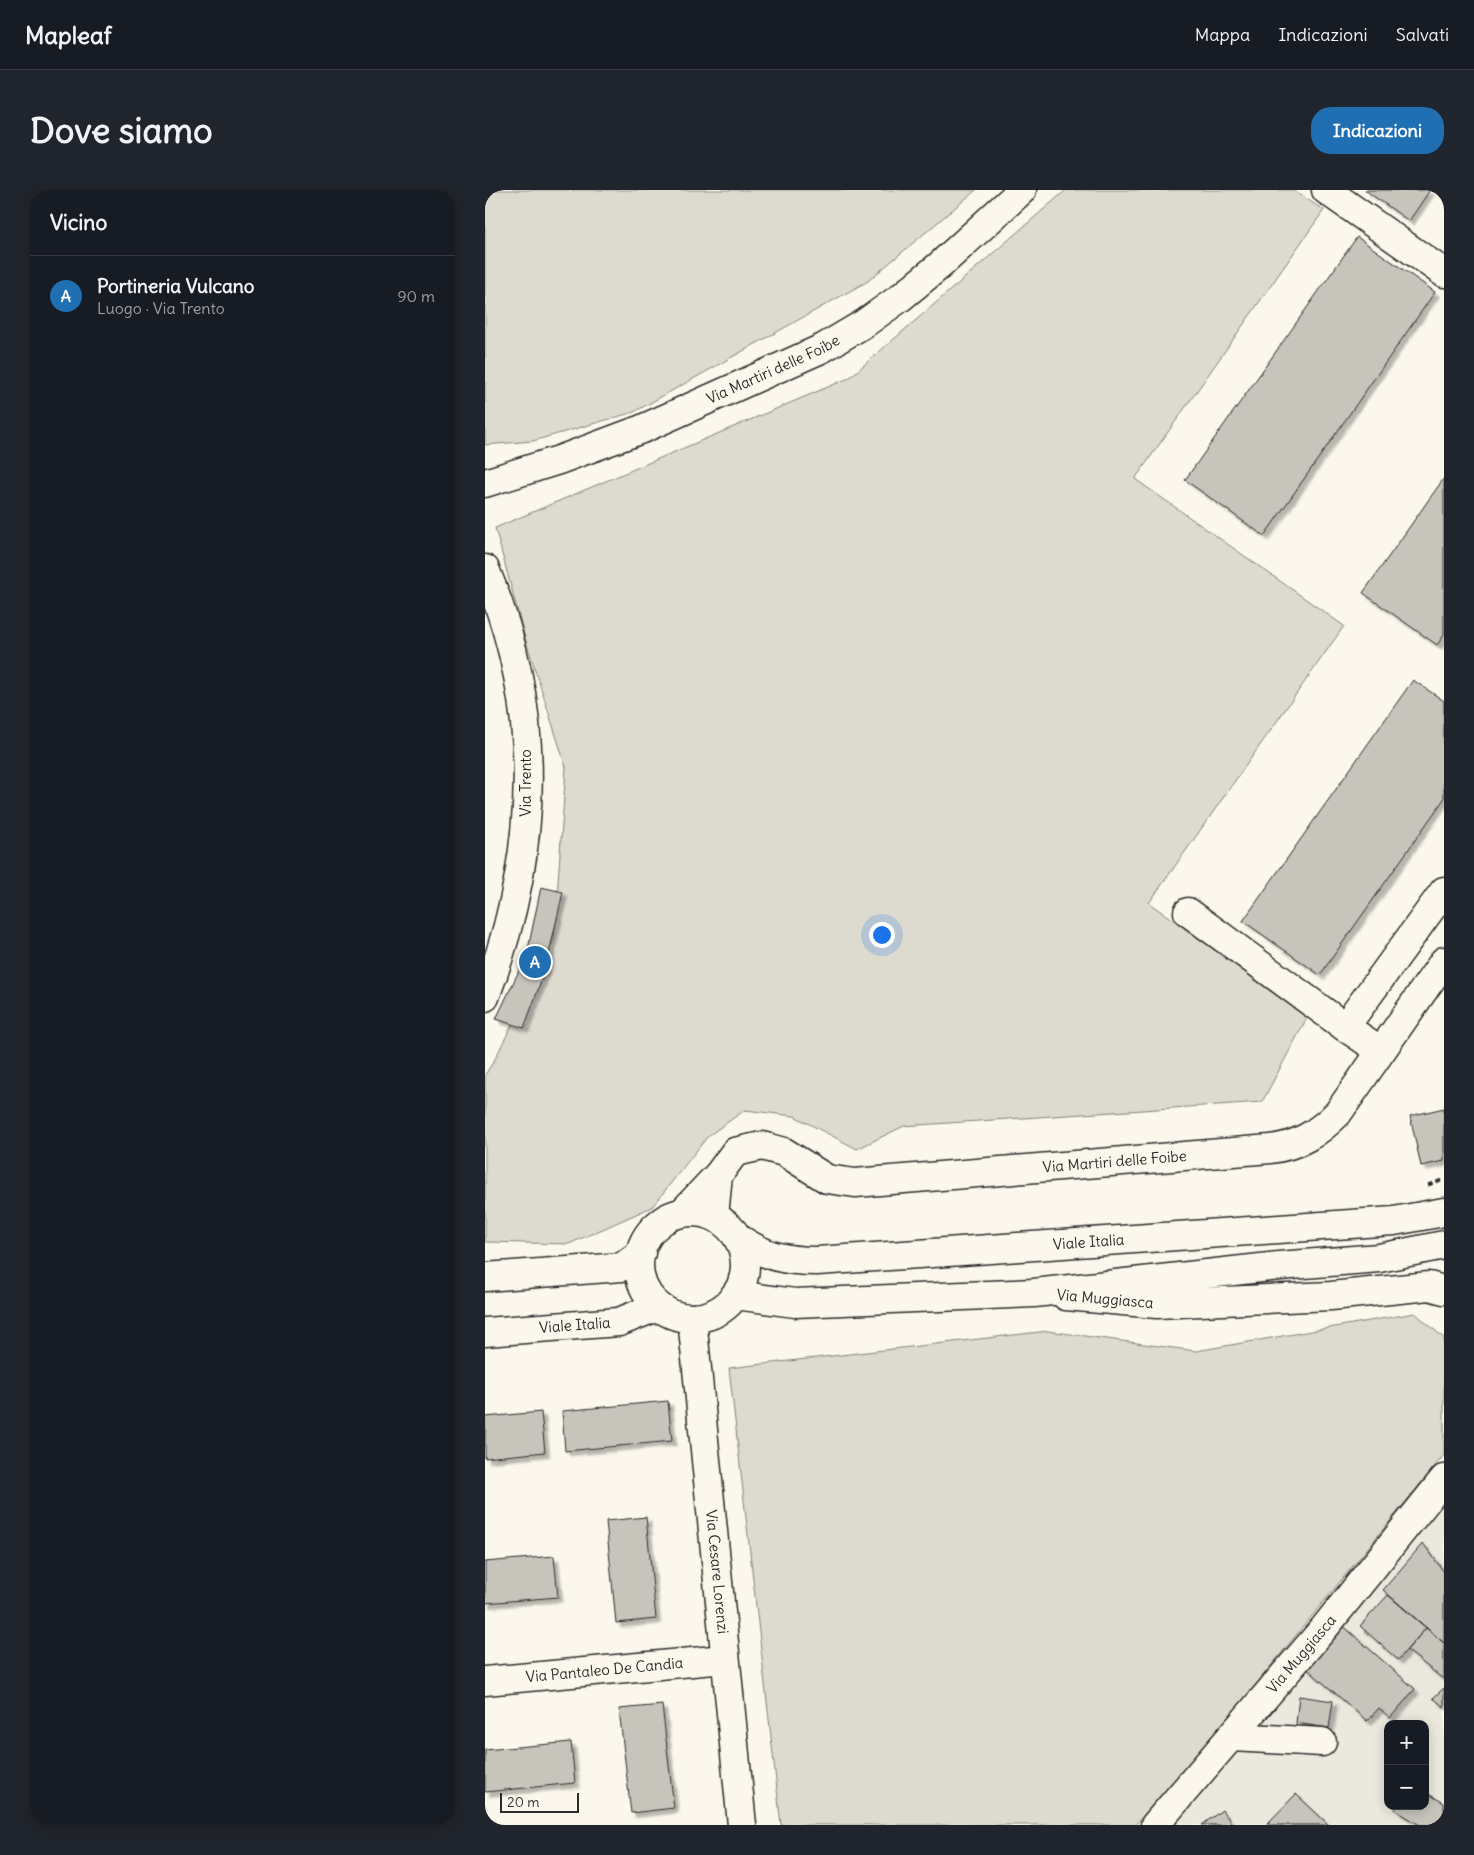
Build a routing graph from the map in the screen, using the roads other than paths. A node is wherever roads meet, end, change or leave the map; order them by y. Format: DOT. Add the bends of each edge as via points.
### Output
graph roads {
  1 [pos="1022,190"];
  2 [pos="1326,190"];
  3 [pos="1444,272"];
  4 [pos="485,484"];
  5 [pos="485,569"];
  6 [pos="1444,891"];
  7 [pos="1188,912"];
  8 [pos="1444,961"];
  9 [pos="485,997"];
  10 [pos="1345,1027"];
  11 [pos="1381,1051"];
  12 [pos="718,1175"];
  13 [pos="1444,1212"];
  14 [pos="682,1213"];
  15 [pos="714,1216"];
  16 [pos="737,1238"];
  17 [pos="1444,1245"];
  18 [pos="641,1253"];
  19 [pos="1379,1258"];
  20 [pos="1444,1260"];
  21 [pos="485,1277"];
  22 [pos="1444,1290"];
  23 [pos="1034,1293"];
  24 [pos="735,1295"];
  25 [pos="661,1308"];
  26 [pos="692,1318"];
  27 [pos="485,1332"];
  28 [pos="1444,1479"];
  29 [pos="725,1659"];
  30 [pos="485,1681"];
  31 [pos="1231,1738"];
  32 [pos="1321,1742"];
  33 [pos="742,1825"];
  34 [pos="1155,1825"];
  1 -- 4 [label="street, Via Martiri delle Foibe" via="900,298 823,348 642,429"];
  2 -- 3 [label="street"];
  5 -- 9 [label="street, Via Trento" via="515,659 528,775 525,833 517,890 503,946"];
  6 -- 10 [label="street"];
  7 -- 10 [label="street"];
  8 -- 11 [label="street, Via Martiri delle Foibe"];
  10 -- 11 [label="street"];
  11 -- 12 [label="street, Via Martiri delle Foibe" via="1321,1130 1301,1142 1282,1148 855,1183 827,1179 784,1152 762,1146 735,1152"];
  12 -- 14 [label="street, Via Martiri delle Foibe"];
  12 -- 15 [label="street"];
  13 -- 16 [label="street, Viale Italia" via="1394,1221 817,1261 793,1261 771,1256"];
  14 -- 15 [label="street" via="699,1212"];
  14 -- 18 [label="street" via="655,1227"];
  15 -- 16 [label="street, Viale Italia" via="724,1222"];
  16 -- 24 [label="street, Viale Italia" via="745,1267"];
  17 -- 19 [label="street"];
  18 -- 21 [label="street" via="622,1266"];
  18 -- 25 [label="street" via="639,1271 644,1285"];
  19 -- 20 [label="street"];
  19 -- 23 [label="street"];
  22 -- 23 [label="street, Via Muggiasca" via="1429,1286 1331,1296 1157,1304"];
  23 -- 24 [label="street" via="814,1303"];
  24 -- 26 [label="street, Viale Italia" via="716,1312"];
  25 -- 26 [label="street, Viale Italia" via="674,1315"];
  25 -- 27 [label="street, Viale Italia" via="619,1322"];
  26 -- 29 [label="street, Via Cesare Lorenzi"];
  28 -- 31 [label="street, Via Muggiasca"];
  29 -- 30 [label="street, Via Pantaleo De Candia"];
  29 -- 33 [label="street, Via Cesare Lorenzi"];
  31 -- 32 [label="street"];
  31 -- 34 [label="street, Via Muggiasca"];
}
